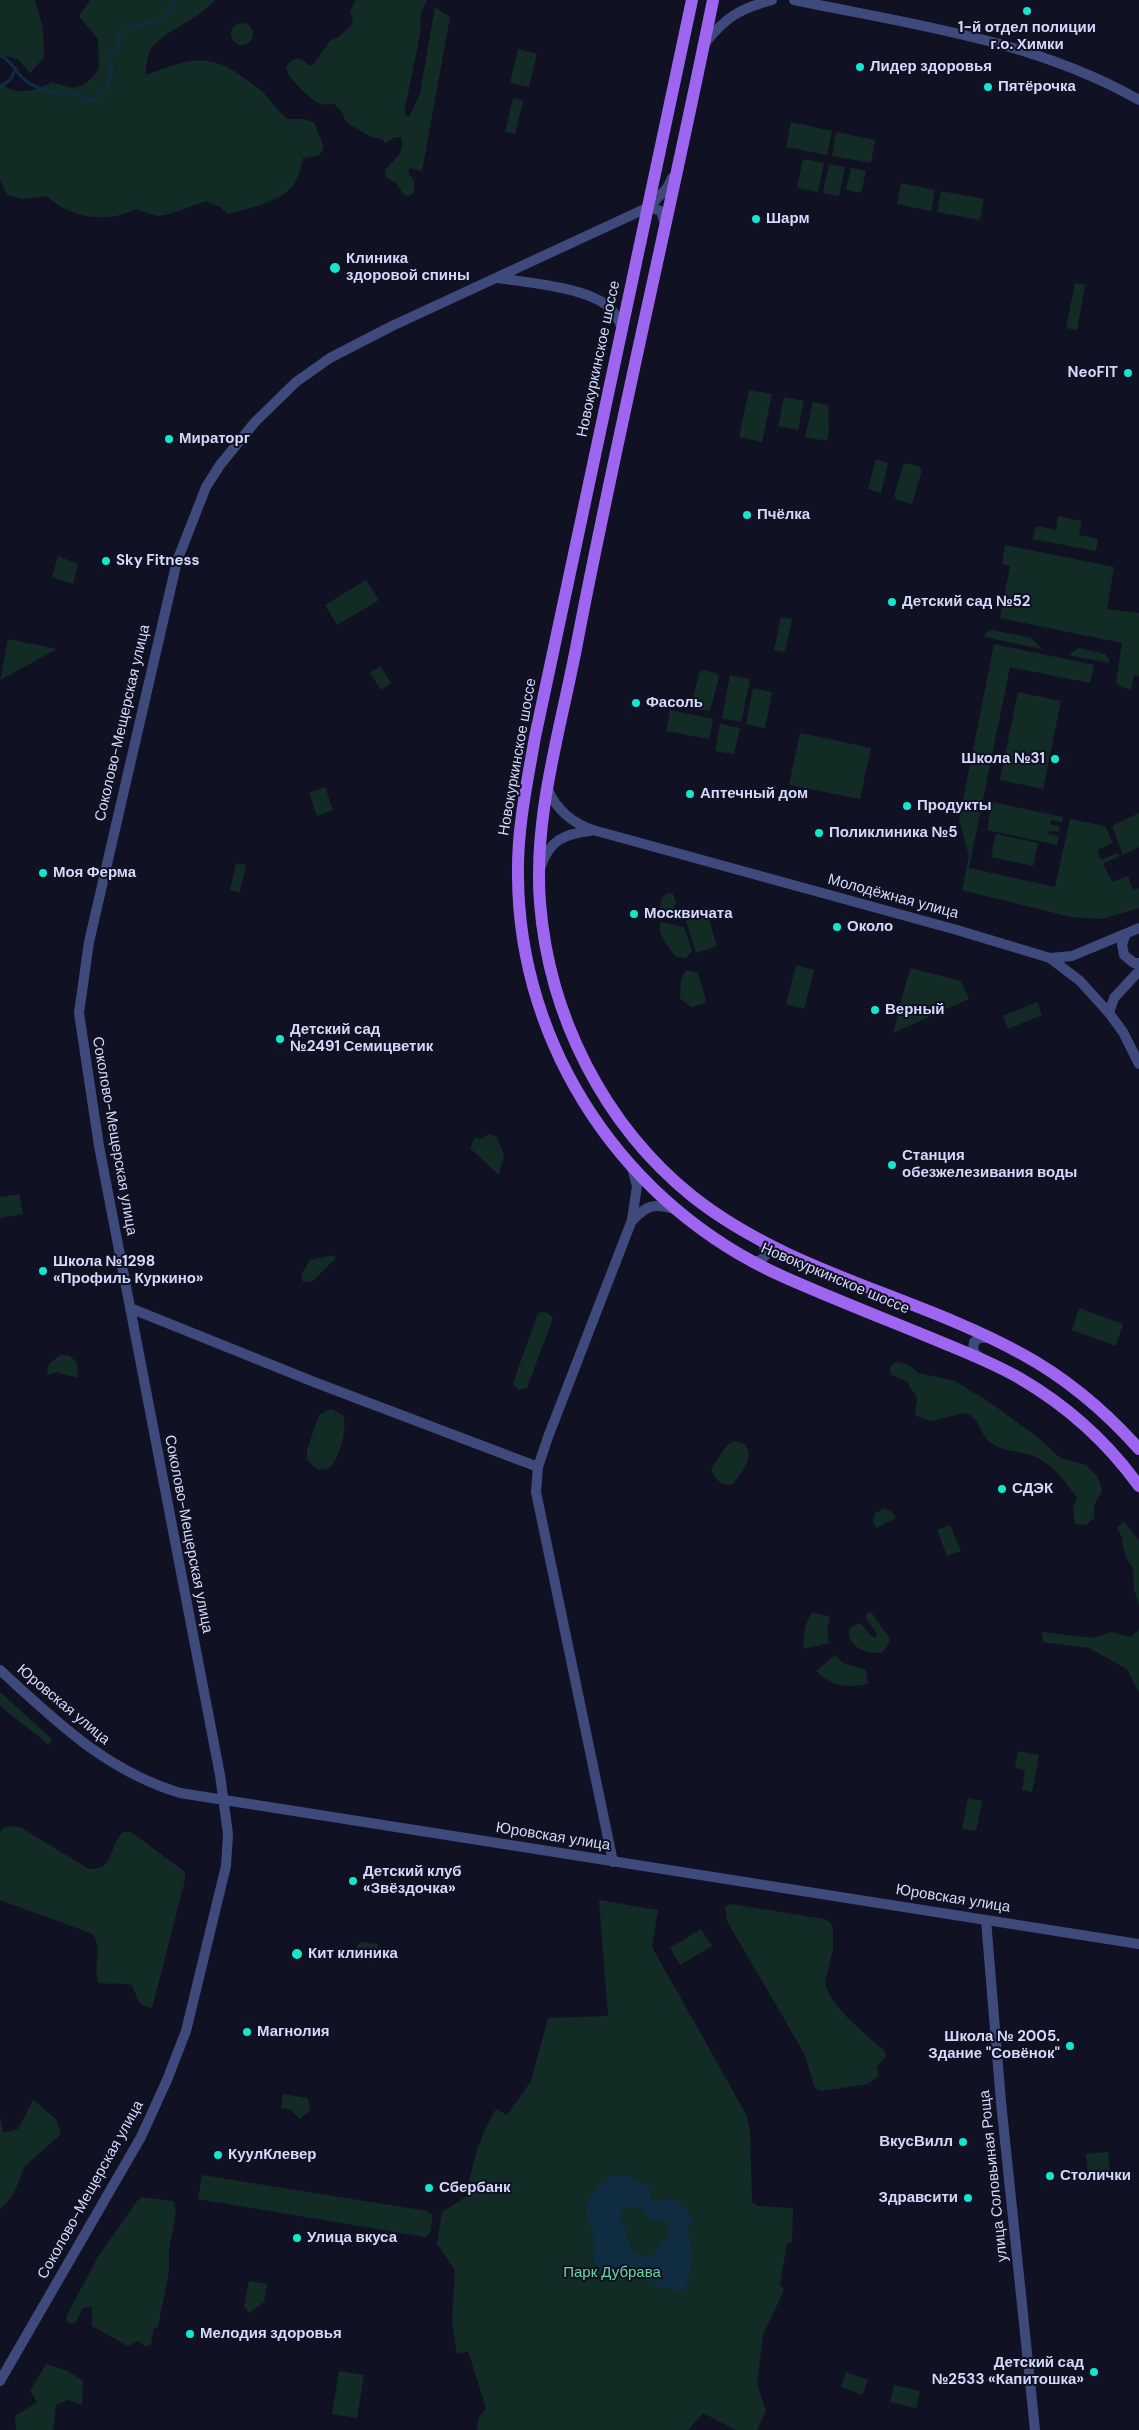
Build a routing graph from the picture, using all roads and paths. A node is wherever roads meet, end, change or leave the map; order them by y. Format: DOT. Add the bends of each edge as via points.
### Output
graph roads {
  1 [pos="692,0"];
  2 [pos="713,0"];
  3 [pos="772,0"];
  4 [pos="794,0"];
  5 [pos="704,44"];
  6 [pos="1139,100"];
  7 [pos="678,166"];
  8 [pos="649,207"];
  9 [pos="665,224"];
  10 [pos="498,278"];
  11 [pos="622,328"];
  12 [pos="548,790"];
  13 [pos="593,830"];
  14 [pos="538,874"];
  15 [pos="1139,928"];
  16 [pos="1126,934"];
  17 [pos="1050,958"];
  18 [pos="1139,963"];
  19 [pos="1139,971"];
  20 [pos="1110,1013"];
  21 [pos="1139,1064"];
  22 [pos="632,1168"];
  23 [pos="674,1209"];
  24 [pos="632,1220"];
  25 [pos="763,1242"];
  26 [pos="752,1261"];
  27 [pos="130,1308"];
  28 [pos="990,1338"];
  29 [pos="981,1359"];
  30 [pos="1139,1449"];
  31 [pos="538,1466"];
  32 [pos="1139,1486"];
  33 [pos="0,1670"];
  34 [pos="224,1802"];
  35 [pos="613,1862"];
  36 [pos="986,1920"];
  37 [pos="1139,1944"];
  38 [pos="0,2381"];
  39 [pos="1035,2430"];
  1 -- 8 [label="main road, Новокуркинское шоссе"];
  2 -- 5 [label="main road, Новокуркинское шоссе"];
  3 -- 5 [label="street" via="734,13"];
  4 -- 6 [label="street" via="988,41 1102,80"];
  5 -- 7 [label="main road, Новокуркинское шоссе"];
  7 -- 8 [label="street, Соколово-Мещерская улица" via="667,188"];
  7 -- 9 [label="main road, Новокуркинское шоссе"];
  8 -- 9 [label="street" via="661,211"];
  8 -- 10 [label="street, Соколово-Мещерская улица"];
  8 -- 11 [label="main road, Новокуркинское шоссе"];
  9 -- 12 [label="main road, Новокуркинское шоссе" via="603,511"];
  10 -- 11 [label="street" via="560,288 597,300 617,316"];
  10 -- 27 [label="street, Соколово-Мещерская улица" via="392,326 330,358 296,382 260,417 220,466 206,487 187,531 162,617 89,942 80,997 80,1025 89,1087"];
  11 -- 22 [label="main road, Новокуркинское шоссе" via="535,737 518,845 518,876 525,956 543,1021 578,1094 595,1122"];
  12 -- 13 [label="street, Молодёжная улица" via="562,812 580,826"];
  12 -- 14 [label="main road, Новокуркинское шоссе"];
  13 -- 14 [label="street, Молодёжная улица" via="559,838 544,858"];
  13 -- 17 [label="street, Молодёжная улица"];
  14 -- 25 [label="main road, Новокуркинское шоссе" via="546,949 553,978 568,1026 603,1096 636,1140 672,1178 712,1211"];
  15 -- 16 [label="street"];
  16 -- 17 [label="street" via="1072,956"];
  16 -- 18 [label="street" via="1122,944 1124,956"];
  17 -- 20 [label="street, Молодёжная улица" via="1080,981"];
  19 -- 20 [label="street" via="1114,998"];
  20 -- 21 [label="street, Молодёжная улица"];
  22 -- 23 [label="main road, Новокуркинское шоссе"];
  22 -- 24 [label="street" via="637,1186"];
  23 -- 24 [label="street" via="645,1208"];
  23 -- 26 [label="main road, Новокуркинское шоссе"];
  24 -- 31 [label="street"];
  25 -- 26 [label="street" via="766,1255 760,1261"];
  25 -- 28 [label="main road, Новокуркинское шоссе"];
  26 -- 29 [label="main road, Новокуркинское шоссе" via="783,1277"];
  27 -- 31 [label="street" via="314,1382"];
  27 -- 34 [label="street, Соколово-Мещерская улица"];
  28 -- 29 [label="street" via="979,1338 974,1342 973,1351"];
  28 -- 30 [label="main road, Новокуркинское шоссе" via="1040,1364 1071,1386"];
  29 -- 32 [label="main road, Новокуркинское шоссе" via="1023,1380 1077,1419 1123,1464"];
  31 -- 35 [label="street" via="536,1492"];
  33 -- 34 [label="street, Юровская улица" via="78,1741 123,1770 180,1793"];
  34 -- 35 [label="street, Юровская улица"];
  34 -- 38 [label="street, Соколово-Мещерская улица" via="228,1834 226,1866 194,2002 178,2054 141,2137"];
  35 -- 36 [label="street, Юровская улица"];
  36 -- 37 [label="street, Юровская улица"];
  36 -- 39 [label="street, улица Соловьиная Роща"];
}
